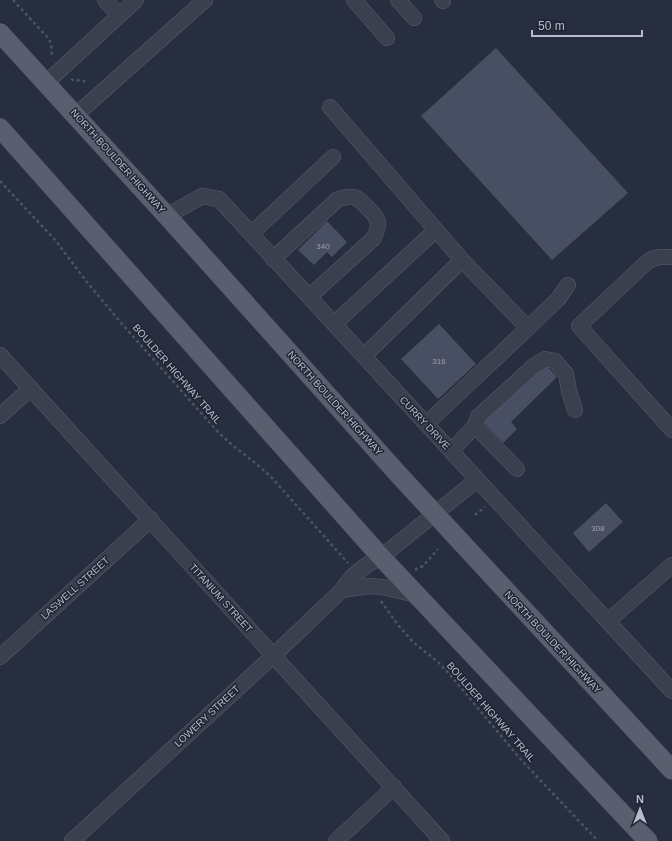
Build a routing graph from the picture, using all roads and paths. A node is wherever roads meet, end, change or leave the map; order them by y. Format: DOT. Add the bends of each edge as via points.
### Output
graph roads {
  1 [pos="13,0"];
  2 [pos="105,0"];
  3 [pos="136,0"];
  4 [pos="205,0"];
  5 [pos="354,0"];
  6 [pos="398,0"];
  7 [pos="120,15"];
  8 [pos="414,18"];
  9 [pos="0,33"];
  10 [pos="387,38"];
  11 [pos="62,68"];
  12 [pos="47,82"];
  13 [pos="88,83"];
  14 [pos="330,107"];
  15 [pos="76,115"];
  16 [pos="0,128"];
  17 [pos="333,156"];
  18 [pos="0,181"];
  19 [pos="167,216"];
  20 [pos="436,230"];
  21 [pos="251,234"];
  22 [pos="672,257"];
  23 [pos="274,259"];
  24 [pos="462,260"];
  25 [pos="568,285"];
  26 [pos="309,297"];
  27 [pos="334,324"];
  28 [pos="528,328"];
  29 [pos="0,355"];
  30 [pos="364,356"];
  31 [pos="31,388"];
  32 [pos="575,410"];
  33 [pos="0,416"];
  34 [pos="426,424"];
  35 [pos="475,426"];
  36 [pos="672,430"];
  37 [pos="451,450"];
  38 [pos="517,469"];
  39 [pos="477,480"];
  40 [pos="487,506"];
  41 [pos="435,513"];
  42 [pos="475,515"];
  43 [pos="150,519"];
  44 [pos="438,549"];
  45 [pos="381,557"];
  46 [pos="672,565"];
  47 [pos="352,568"];
  48 [pos="415,570"];
  49 [pos="342,590"];
  50 [pos="417,595"];
  51 [pos="378,596"];
  52 [pos="608,621"];
  53 [pos="273,656"];
  54 [pos="0,657"];
  55 [pos="671,689"];
  56 [pos="672,770"];
  57 [pos="394,787"];
  58 [pos="72,841"];
  59 [pos="336,841"];
  60 [pos="442,841"];
  61 [pos="598,841"];
  62 [pos="648,841"];
  1 -- 11 [label="path" via="49,39 52,57"];
  2 -- 7 [label="street"];
  3 -- 7 [label="street"];
  4 -- 15 [label="street"];
  5 -- 10 [label="street"];
  6 -- 8 [label="street"];
  7 -- 11 [label="street"];
  9 -- 12 [label="main road, NORTH BOULDER HIGHWAY"];
  11 -- 12 [label="street"];
  11 -- 13 [label="path" via="72,80"];
  12 -- 15 [label="main road, NORTH BOULDER HIGHWAY"];
  14 -- 20 [label="street"];
  15 -- 19 [label="main road, NORTH BOULDER HIGHWAY"];
  16 -- 45 [label="main road"];
  17 -- 21 [label="street"];
  18 -- 47 [label="path, BOULDER HIGHWAY TRAIL" via="56,241 122,324 218,432 272,478"];
  19 -- 21 [label="street, CURRY DRIVE" via="202,196 219,199"];
  19 -- 41 [label="main road, NORTH BOULDER HIGHWAY"];
  20 -- 24 [label="street"];
  20 -- 27 [label="street"];
  21 -- 23 [label="street, CURRY DRIVE"];
  22 -- 36 [label="street" via="661,256 647,262 579,326"];
  23 -- 26 [label="street, CURRY DRIVE"];
  23 -- 26 [label="street" via="338,199 354,197 376,216 378,230 374,239"];
  24 -- 28 [label="street"];
  24 -- 30 [label="street"];
  25 -- 28 [label="street" via="558,299"];
  26 -- 27 [label="street, CURRY DRIVE"];
  27 -- 30 [label="street, CURRY DRIVE"];
  28 -- 34 [label="street"];
  29 -- 31 [label="street, TITANIUM STREET"];
  30 -- 34 [label="street, CURRY DRIVE"];
  31 -- 33 [label="street"];
  31 -- 43 [label="street, TITANIUM STREET"];
  32 -- 35 [label="street" via="566,374 555,361 545,359 535,365 478,417"];
  34 -- 37 [label="street, CURRY DRIVE"];
  35 -- 37 [label="street"];
  35 -- 38 [label="street"];
  37 -- 39 [label="street, CURRY DRIVE"];
  39 -- 41 [label="street, LOWERY STREET"];
  39 -- 52 [label="street, CURRY DRIVE"];
  40 -- 42 [label="path"];
  41 -- 45 [label="street, LOWERY STREET"];
  41 -- 56 [label="main road, NORTH BOULDER HIGHWAY"];
  43 -- 53 [label="street, TITANIUM STREET"];
  43 -- 54 [label="street, LASWELL STREET"];
  44 -- 48 [label="path" via="423,566"];
  45 -- 49 [label="street, LOWERY STREET" via="356,573"];
  45 -- 50 [label="main road"];
  46 -- 52 [label="street"];
  49 -- 50 [label="street" via="382,586"];
  49 -- 53 [label="street, LOWERY STREET"];
  50 -- 62 [label="main road"];
  51 -- 61 [label="path, BOULDER HIGHWAY TRAIL" via="413,642 438,662 522,761"];
  52 -- 55 [label="street, CURRY DRIVE"];
  53 -- 57 [label="street, TITANIUM STREET"];
  53 -- 58 [label="street, LOWERY STREET"];
  57 -- 59 [label="street"];
  57 -- 60 [label="street, TITANIUM STREET"];
}
